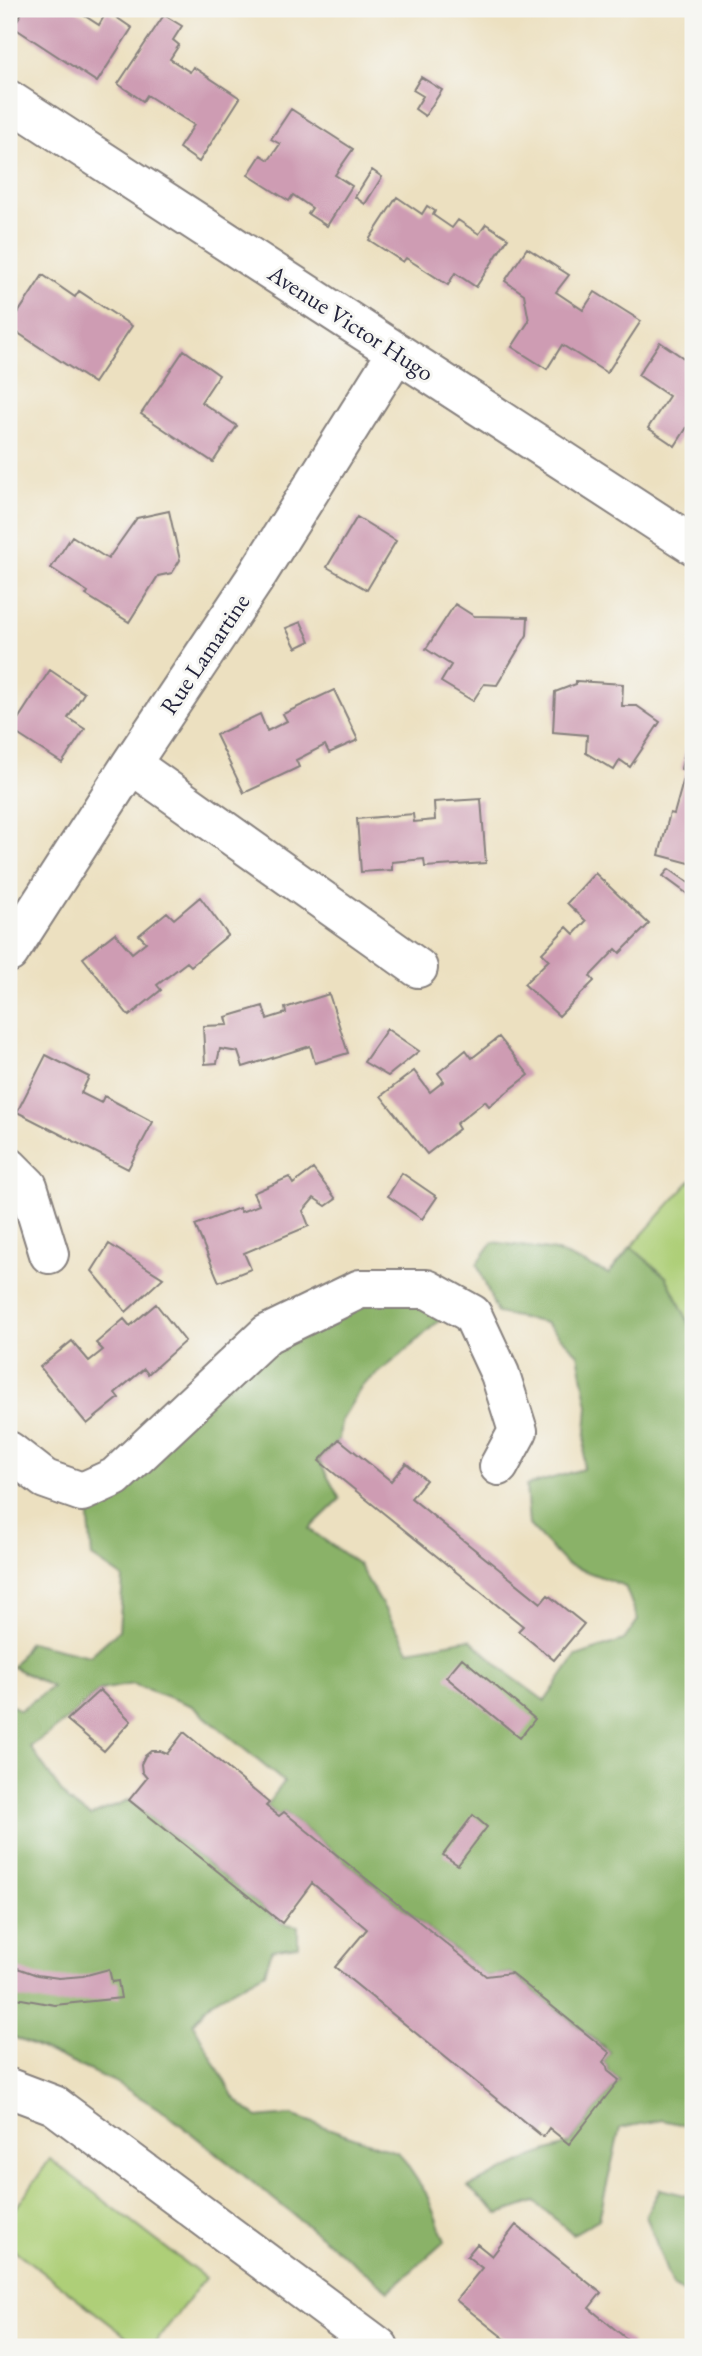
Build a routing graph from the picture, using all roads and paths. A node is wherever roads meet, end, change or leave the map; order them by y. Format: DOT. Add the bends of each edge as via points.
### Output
graph roads {
  1 [pos="9,100"];
  2 [pos="397,352"];
  3 [pos="693,545"];
  4 [pos="131,764"];
  5 [pos="9,953"];
  6 [pos="418,968"];
  7 [pos="9,1167"];
  8 [pos="49,1254"];
  9 [pos="9,1451"];
  10 [pos="499,1466"];
  11 [pos="9,2088"];
  12 [pos="379,2347"];
  1 -- 2 [label="street, Avenue Victor Hugo"];
  2 -- 3 [label="street, Avenue Victor Hugo"];
  2 -- 4 [label="street, Rue Lamartine" via="254,580"];
  4 -- 5 [label="street, Rue Lamartine"];
  4 -- 6 [label="street"];
  7 -- 8 [label="street" via="28,1186"];
  9 -- 10 [label="street" via="45,1479 82,1492 115,1477 267,1334 360,1289 427,1289 472,1314 500,1374 518,1431"];
  11 -- 12 [label="street" via="54,2105"];
}
